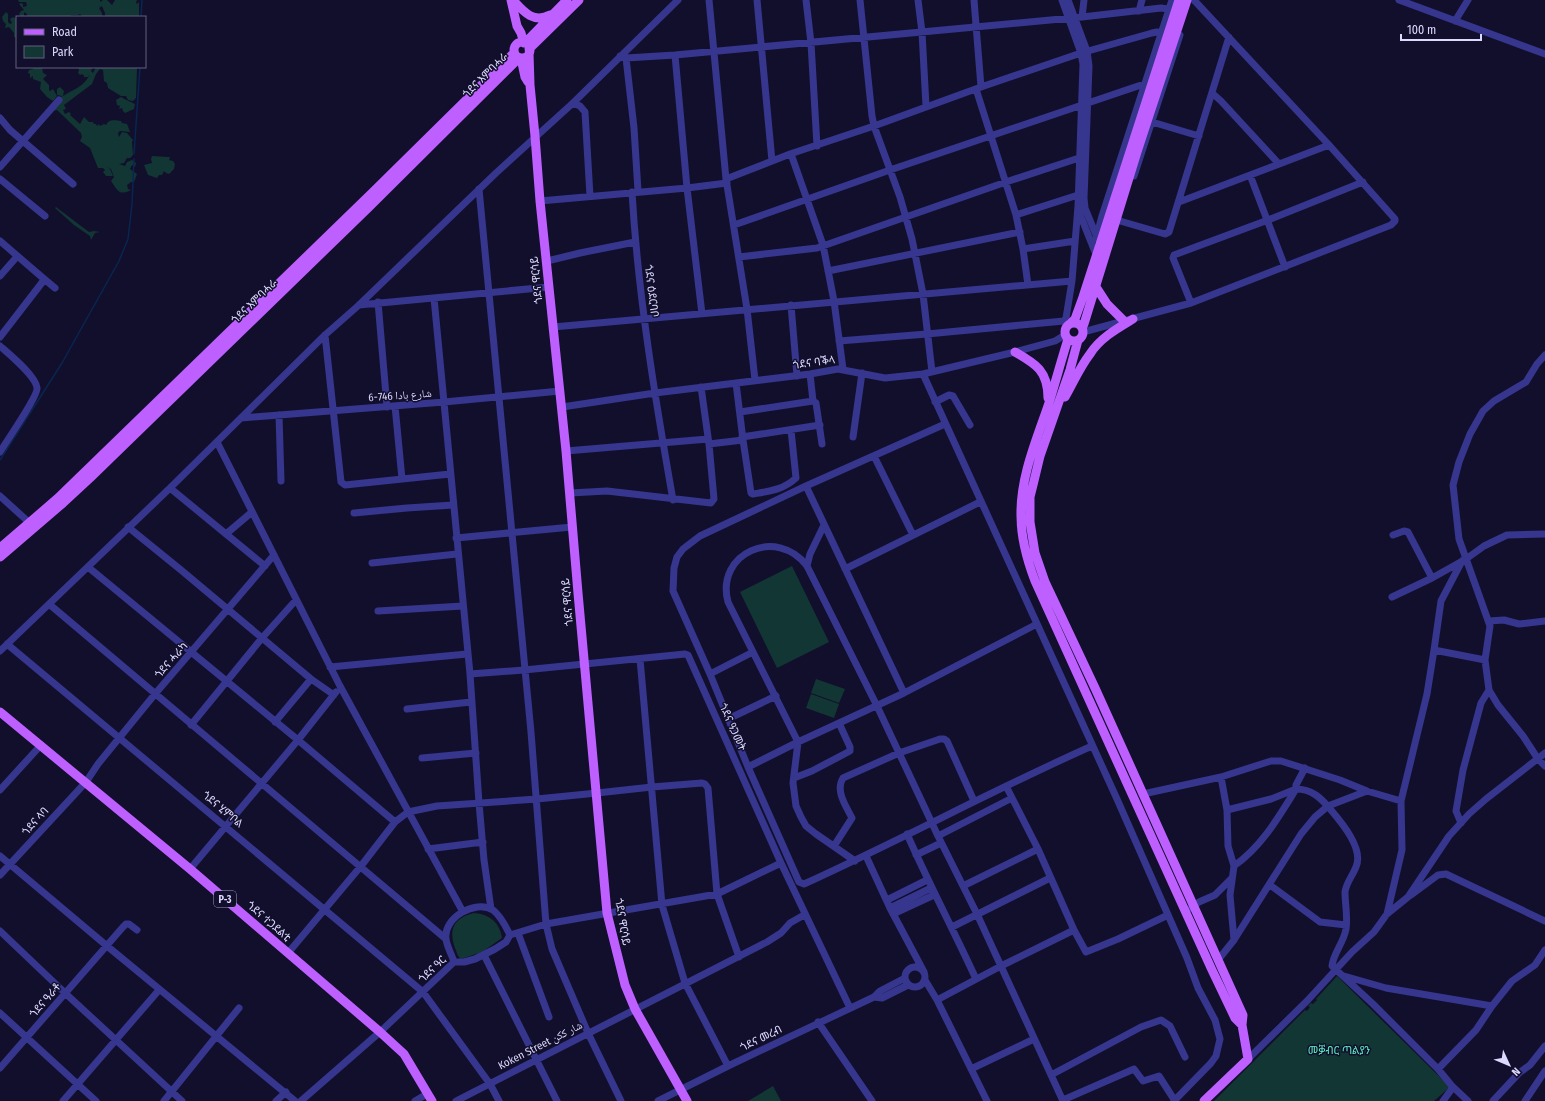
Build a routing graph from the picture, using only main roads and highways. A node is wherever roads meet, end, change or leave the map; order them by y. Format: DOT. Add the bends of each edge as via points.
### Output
graph roads {
  1 [pos="512,0"];
  2 [pos="567,0"];
  3 [pos="579,0"];
  4 [pos="1179,0"];
  5 [pos="1187,0"];
  6 [pos="556,11"];
  7 [pos="522,50"];
  8 [pos="505,72"];
  9 [pos="528,81"];
  10 [pos="1098,248"];
  11 [pos="1096,287"];
  12 [pos="1071,323"];
  13 [pos="1081,333"];
  14 [pos="1067,337"];
  15 [pos="1015,352"];
  16 [pos="1048,406"];
  17 [pos="1057,408"];
  18 [pos="32,525"];
  19 [pos="0,548"];
  20 [pos="0,556"];
  21 [pos="0,712"];
  22 [pos="1119,754"];
  23 [pos="1189,909"];
  24 [pos="1242,1026"];
  25 [pos="430,1097"];
  26 [pos="687,1101"];
  27 [pos="1204,1101"];
  1 -- 6 [label="main road" via="531,17 542,18"];
  1 -- 7 [label="main road, ጎደና ዋርሳይ" via="517,26 521,33"];
  2 -- 6 [label="main road"];
  3 -- 7 [label="main road"];
  4 -- 10 [label="main road" via="1164,33"];
  5 -- 10 [label="main road" via="1117,223"];
  6 -- 7 [label="main road"];
  7 -- 8 [label="main road, ጎደና እምባሓራ"];
  7 -- 9 [label="main road, ጎደና ዋርሳይ" via="530,66"];
  7 -- 18 [label="main road, ጎደና እምባሓራ"];
  8 -- 9 [label="main road" via="517,70"];
  8 -- 18 [label="main road, ጎደና እምባሓራ" via="84,483"];
  9 -- 26 [label="main road, ጎደና ዋርሳይ" via="562,407 607,913 625,985 635,1008"];
  10 -- 11 [label="main road" via="1102,267"];
  10 -- 12 [label="main road" via="1077,315"];
  11 -- 13 [label="main road"];
  11 -- 17 [label="main road" via="1107,304 1129,320 1091,351"];
  12 -- 13 [label="main road" via="1079,324"];
  12 -- 14 [label="main road" via="1065,329"];
  13 -- 14 [label="main road" via="1072,341"];
  13 -- 17 [label="main road"];
  14 -- 16 [label="main road"];
  15 -- 16 [label="main road" via="1034,363 1041,371 1046,385"];
  16 -- 22 [label="main road" via="1024,484 1021,515 1024,544 1035,581"];
  17 -- 22 [label="main road" via="1040,456 1030,497 1030,522 1035,553"];
  18 -- 19 [label="main road, ጎደና እምባሓራ"];
  18 -- 20 [label="main road, ጎደና እምባሓራ"];
  21 -- 25 [label="main road, ጎደና ተጋደልቲ / P-3" via="190,869 380,1032 404,1054"];
  22 -- 23 [label="main road"];
  22 -- 23 [label="main road" via="1143,794"];
  23 -- 24 [label="main road" via="1228,1004"];
  23 -- 24 [label="main road" via="1218,960 1243,1015"];
  24 -- 27 [label="main road" via="1248,1059"];
}
